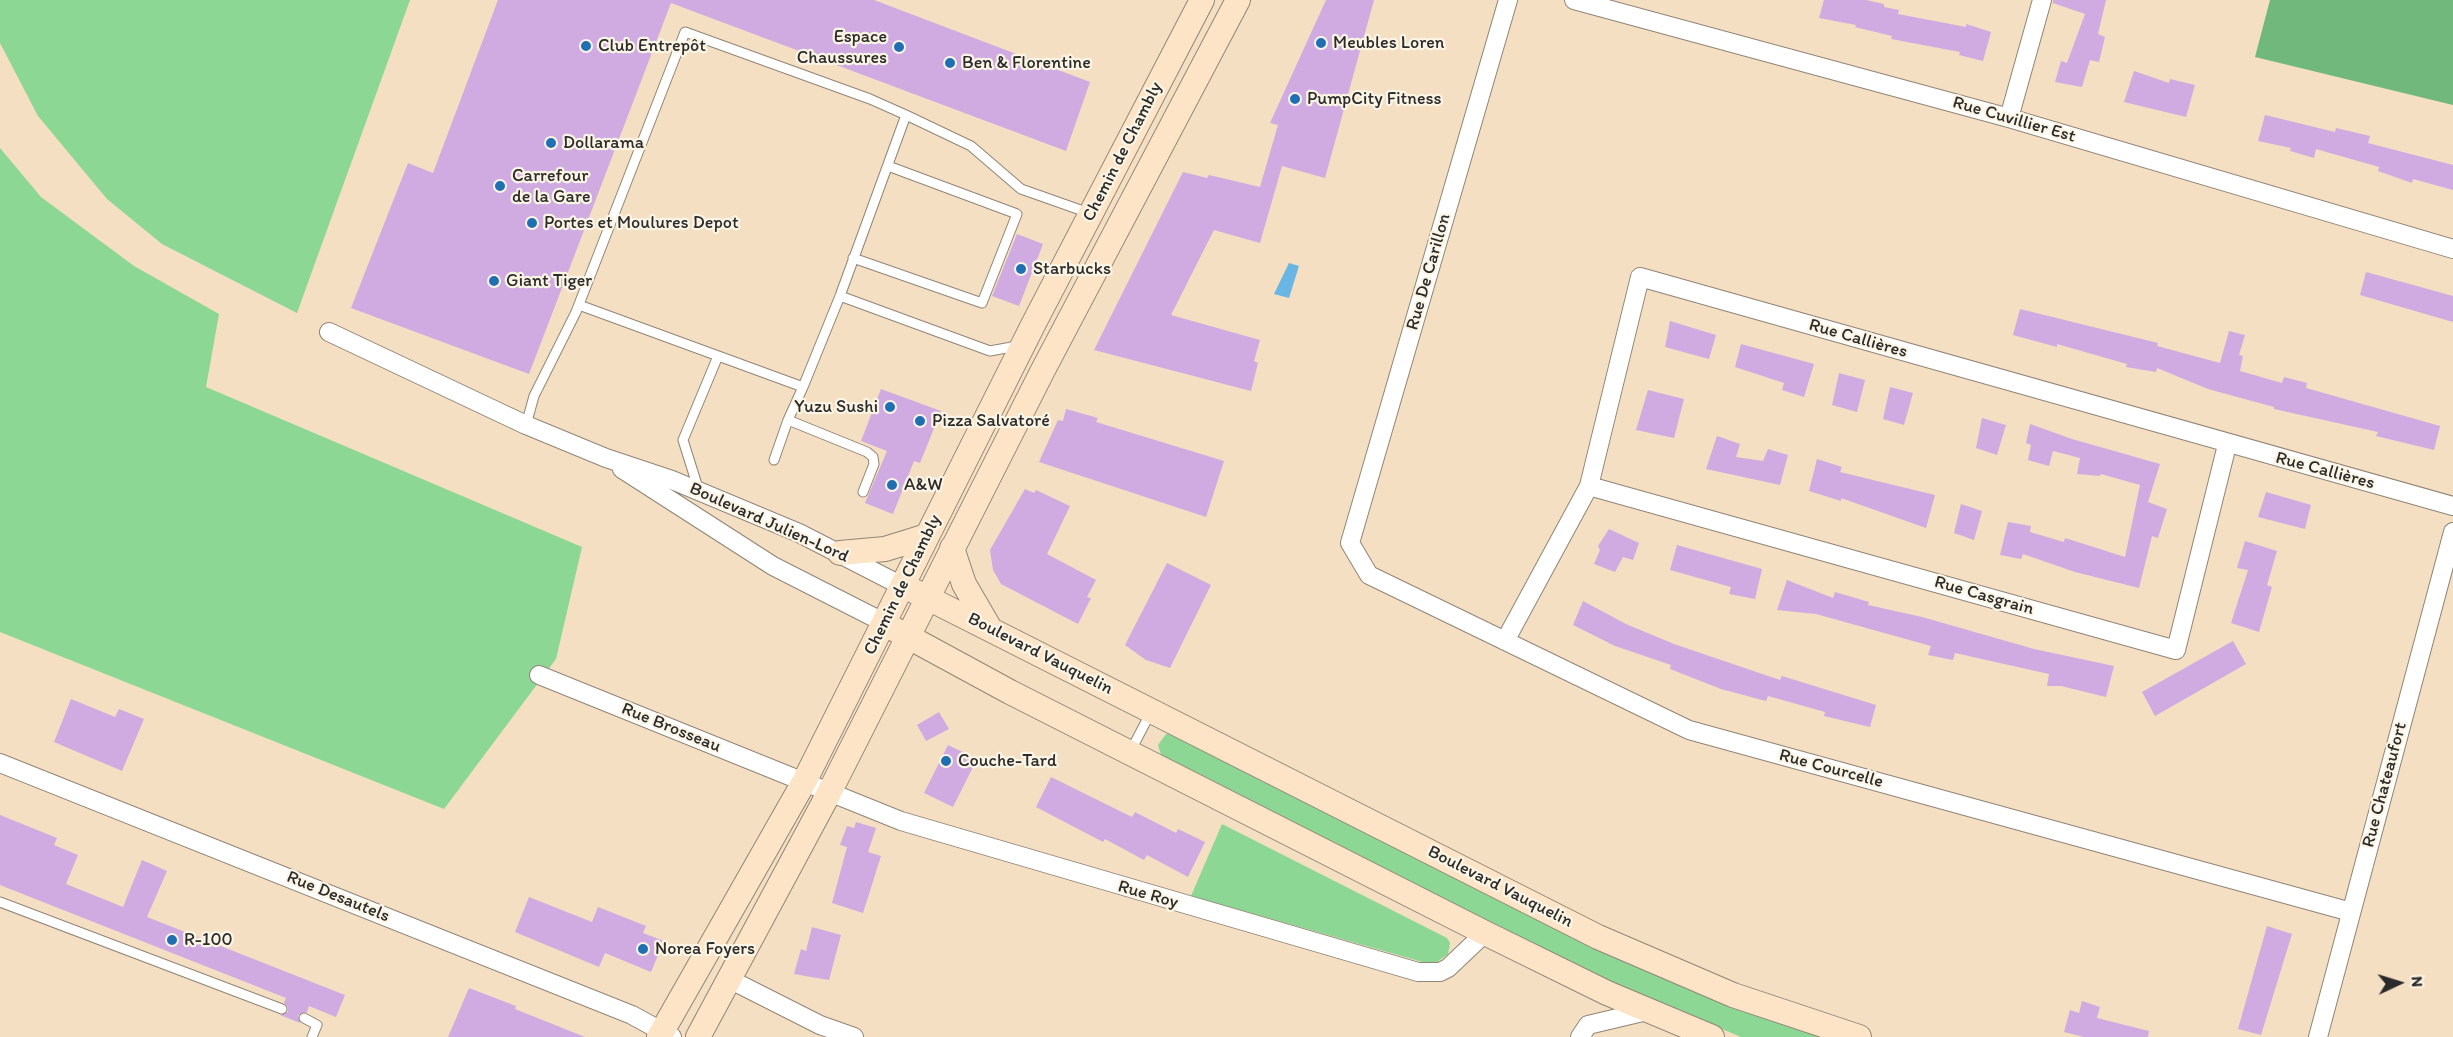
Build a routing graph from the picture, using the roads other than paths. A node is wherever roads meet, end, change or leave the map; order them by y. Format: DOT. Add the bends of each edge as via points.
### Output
graph roads {
  1 [pos="1202,0"];
  2 [pos="1238,0"];
  3 [pos="1508,0"];
  4 [pos="2042,0"];
  5 [pos="1584,1"];
  6 [pos="906,115"];
  7 [pos="2009,118"];
  8 [pos="888,166"];
  9 [pos="1092,213"];
  10 [pos="2453,249"];
  11 [pos="853,258"];
  12 [pos="840,296"];
  13 [pos="579,305"];
  14 [pos="329,332"];
  15 [pos="1025,343"];
  16 [pos="718,357"];
  17 [pos="802,387"];
  18 [pos="788,420"];
  19 [pos="526,425"];
  20 [pos="2227,445"];
  21 [pos="606,458"];
  22 [pos="774,460"];
  23 [pos="1589,486"];
  24 [pos="699,491"];
  25 [pos="863,492"];
  26 [pos="2453,506"];
  27 [pos="2453,532"];
  28 [pos="927,536"];
  29 [pos="1350,543"];
  30 [pos="952,548"];
  31 [pos="840,553"];
  32 [pos="902,586"];
  33 [pos="927,598"];
  34 [pos="885,623"];
  35 [pos="989,627"];
  36 [pos="908,636"];
  37 [pos="1505,642"];
  38 [pos="539,675"];
  39 [pos="1152,711"];
  40 [pos="1130,752"];
  41 [pos="0,763"];
  42 [pos="804,782"];
  43 [pos="829,793"];
  44 [pos="0,902"];
  45 [pos="2351,912"];
  46 [pos="1485,933"];
  47 [pos="729,979"];
  48 [pos="282,1009"];
  49 [pos="1647,1011"];
  50 [pos="304,1018"];
  51 [pos="665,1035"];
  52 [pos="312,1037"];
  53 [pos="698,1037"];
  54 [pos="855,1037"];
  55 [pos="1580,1037"];
  56 [pos="1712,1037"];
  57 [pos="1859,1037"];
  58 [pos="2318,1037"];
  1 -- 9 [label="main road, Chemin de Chambly"];
  2 -- 30 [label="main road, Chemin de Chambly"];
  3 -- 29 [label="street, Rue De Carillon"];
  4 -- 7 [label="street"];
  5 -- 7 [label="street, Rue Cuvillier Est"];
  6 -- 8 [label="lane"];
  6 -- 9 [label="lane" via="971,146 1021,189"];
  6 -- 13 [label="lane" via="685,32"];
  7 -- 10 [label="street, Rue Cuvillier Est"];
  8 -- 11 [label="lane"];
  8 -- 11 [label="lane" via="1017,214 982,303"];
  9 -- 15 [label="main road, Chemin de Chambly"];
  11 -- 12 [label="lane"];
  12 -- 15 [label="lane" via="990,351 1008,350"];
  12 -- 17 [label="lane"];
  13 -- 16 [label="lane"];
  13 -- 19 [label="lane" via="534,396"];
  14 -- 19 [label="street, Boulevard Julien-Lord"];
  15 -- 28 [label="main road, Chemin de Chambly"];
  16 -- 17 [label="lane"];
  16 -- 24 [label="lane" via="683,440"];
  17 -- 18 [label="lane"];
  18 -- 22 [label="lane"];
  18 -- 25 [label="lane" via="873,457"];
  19 -- 21 [label="street, Boulevard Julien-Lord"];
  20 -- 23 [label="street, Rue Casgrain" via="2176,650"];
  20 -- 23 [label="street, Rue Callières" via="1640,277"];
  20 -- 26 [label="street, Rue Callières"];
  21 -- 24 [label="street, Boulevard Julien-Lord"];
  21 -- 34 [label="street, Boulevard Julien-Lord" via="773,566"];
  23 -- 37 [label="street, Rue Callières"];
  24 -- 31 [label="street, Boulevard Julien-Lord"];
  27 -- 45 [label="street, Rue Chateaufort"];
  28 -- 31 [label="main road" via="885,549"];
  28 -- 32 [label="main road, Chemin de Chambly"];
  29 -- 37 [label="street, Rue Courcelle" via="1369,575"];
  30 -- 33 [label="main road, Chemin de Chambly"];
  30 -- 35 [label="main road" via="964,584"];
  31 -- 32 [label="street, Boulevard Julien-Lord"];
  32 -- 33 [label="main road, Boulevard Julien-Lord"];
  32 -- 34 [label="main road, Chemin de Chambly"];
  33 -- 35 [label="main road, Boulevard Vauquelin"];
  33 -- 36 [label="main road, Chemin de Chambly"];
  34 -- 36 [label="main road, Boulevard Julien-Lord"];
  34 -- 42 [label="main road, Chemin de Chambly"];
  35 -- 39 [label="main road, Boulevard Vauquelin"];
  36 -- 40 [label="main road"];
  36 -- 43 [label="main road, Chemin de Chambly"];
  37 -- 45 [label="street, Rue Courcelle" via="1689,730"];
  38 -- 42 [label="street, Rue Brosseau"];
  39 -- 40 [label="lane"];
  39 -- 57 [label="main road, Boulevard Vauquelin" via="1650,961 1751,1002"];
  40 -- 46 [label="main road"];
  41 -- 51 [label="street, Rue Desautels" via="577,992 632,1015"];
  42 -- 43 [label="street, Rue Roy"];
  42 -- 51 [label="main road, Chemin de Chambly"];
  43 -- 46 [label="street, Rue Roy" via="901,822 1012,856 1418,972 1448,968"];
  43 -- 47 [label="main road, Chemin de Chambly"];
  44 -- 48 [label="lane"];
  45 -- 58 [label="street, Rue Chateaufort"];
  46 -- 49 [label="main road"];
  47 -- 53 [label="main road, Chemin de Chambly"];
  47 -- 54 [label="street"];
  49 -- 55 [label="street" via="1588,1025"];
  49 -- 56 [label="main road"];
  50 -- 52 [label="lane" via="317,1025"];
}
